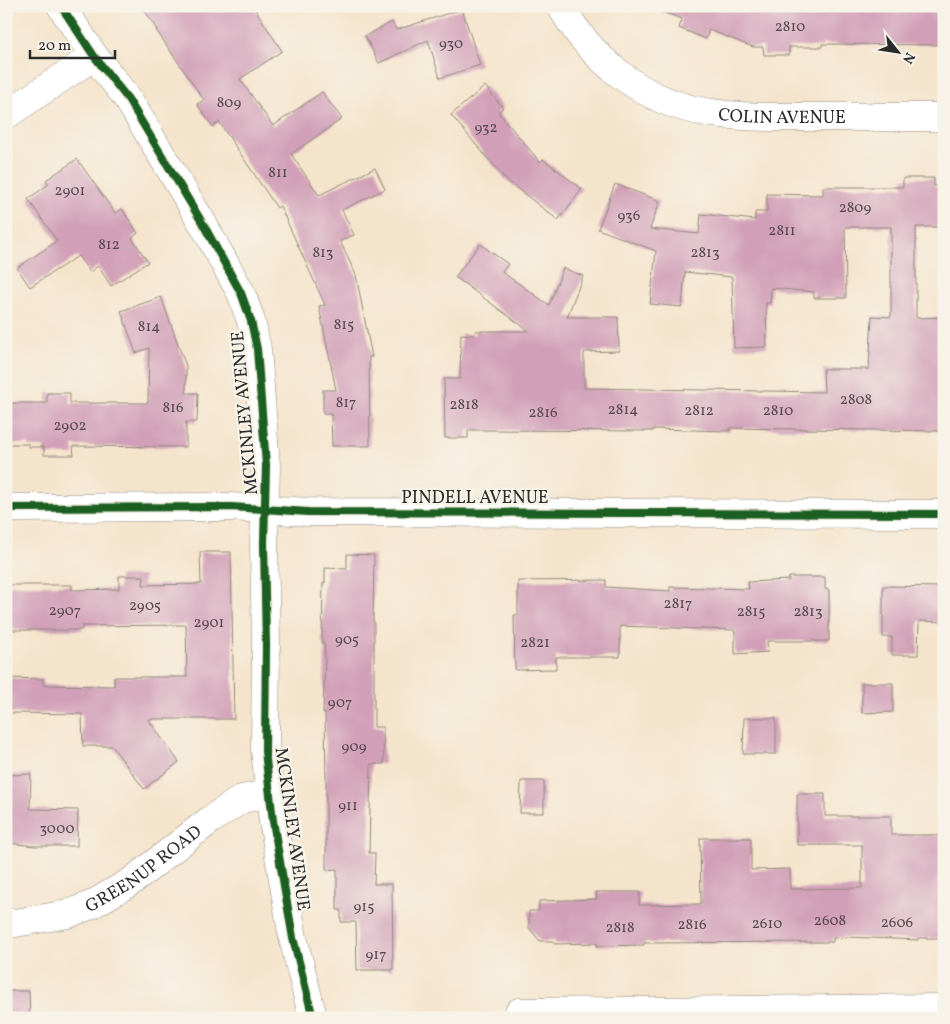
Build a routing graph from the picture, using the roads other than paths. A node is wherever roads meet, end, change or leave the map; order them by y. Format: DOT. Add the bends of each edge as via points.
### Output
graph roads {
  1 [pos="61,6"];
  2 [pos="561,6"];
  3 [pos="94,56"];
  4 [pos="6,115"];
  5 [pos="944,117"];
  6 [pos="6,508"];
  7 [pos="266,508"];
  8 [pos="944,514"];
  9 [pos="271,793"];
  10 [pos="6,924"];
  11 [pos="944,1008"];
  12 [pos="520,1012"];
  13 [pos="796,1014"];
  14 [pos="313,1018"];
  1 -- 3 [label="street, MCKINLEY AVENUE"];
  2 -- 5 [label="street, COLIN AVENUE" via="585,42 607,64 627,80 677,105 705,112 763,117"];
  3 -- 4 [label="street"];
  3 -- 7 [label="street, MCKINLEY AVENUE" via="128,99 241,293 257,348"];
  6 -- 7 [label="street, PINDELL AVENUE"];
  7 -- 8 [label="street, PINDELL AVENUE" via="318,512"];
  7 -- 9 [label="street, MCKINLEY AVENUE" via="265,751"];
  9 -- 10 [label="street, GREENUP ROAD" via="242,800 210,820 132,882 93,904 68,914"];
  9 -- 14 [label="street, MCKINLEY AVENUE" via="293,938"];
  11 -- 13 [label="street"];
  12 -- 13 [label="street"];
}
